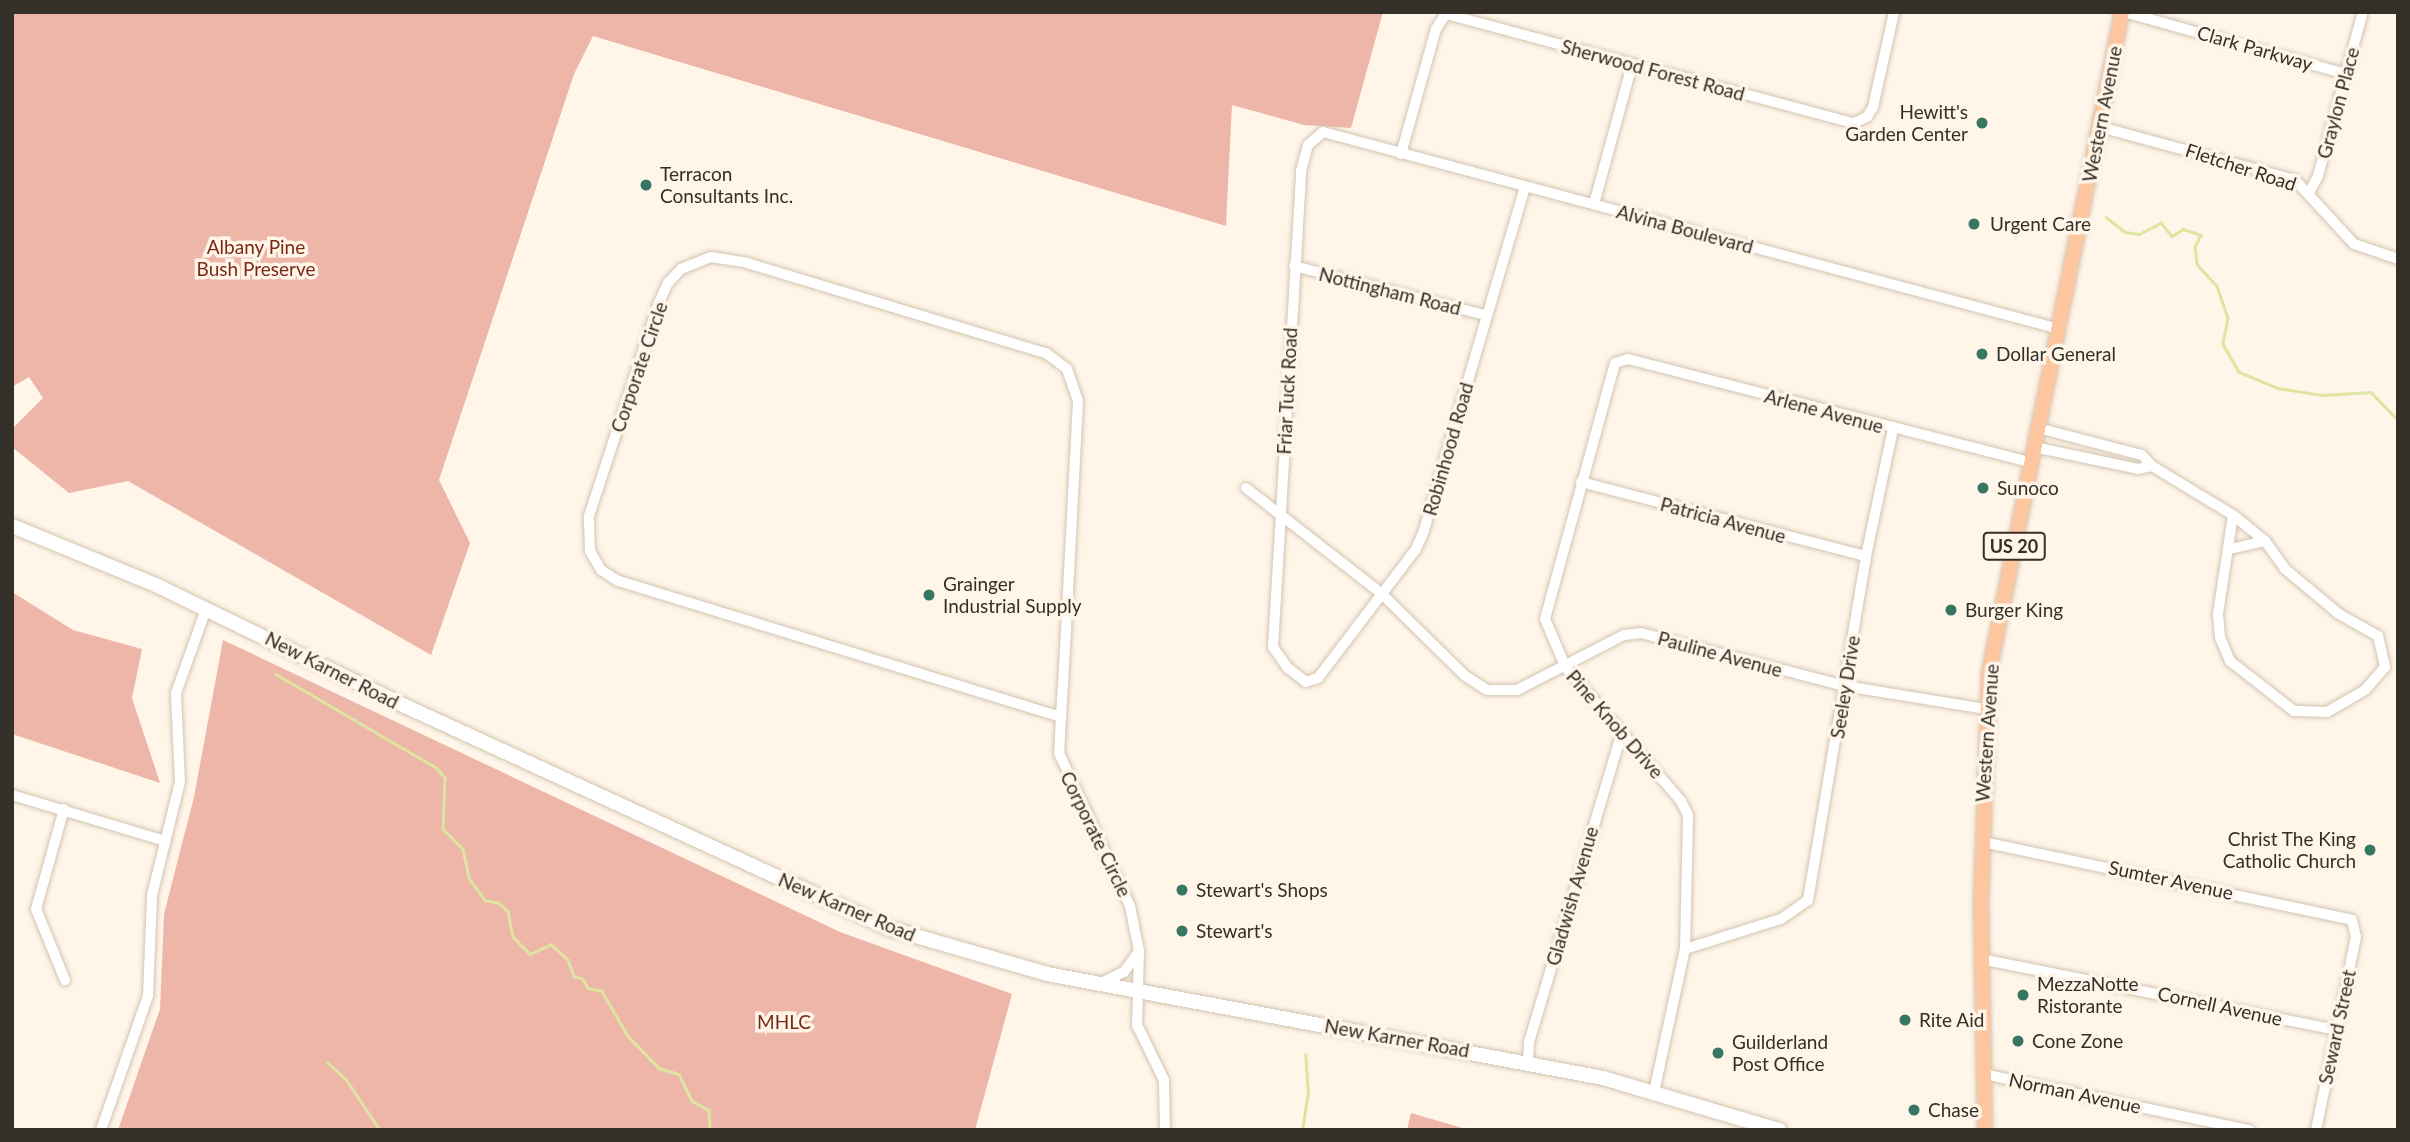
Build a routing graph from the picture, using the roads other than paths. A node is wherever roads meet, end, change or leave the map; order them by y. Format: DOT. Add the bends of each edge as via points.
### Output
graph roads {
  1 [pos="1894,12"];
  2 [pos="2123,12"];
  3 [pos="2363,12"];
  4 [pos="1447,13"];
  5 [pos="1632,65"];
  6 [pos="2346,74"];
  7 [pos="2100,127"];
  8 [pos="1313,138"];
  9 [pos="1401,154"];
  10 [pos="1525,187"];
  11 [pos="2309,192"];
  12 [pos="1594,204"];
  13 [pos="2398,259"];
  14 [pos="1294,266"];
  15 [pos="1485,315"];
  16 [pos="2059,329"];
  17 [pos="1618,360"];
  18 [pos="2038,428"];
  19 [pos="1893,429"];
  20 [pos="2034,447"];
  21 [pos="2030,462"];
  22 [pos="2152,466"];
  23 [pos="1581,482"];
  24 [pos="1246,488"];
  25 [pos="1280,512"];
  26 [pos="2233,515"];
  27 [pos="12,526"];
  28 [pos="2265,541"];
  29 [pos="2230,549"];
  30 [pos="1866,556"];
  31 [pos="1382,594"];
  32 [pos="206,609"];
  33 [pos="1566,668"];
  34 [pos="1313,681"];
  35 [pos="1845,686"];
  36 [pos="1986,709"];
  37 [pos="1061,717"];
  38 [pos="1622,732"];
  39 [pos="12,795"];
  40 [pos="64,809"];
  41 [pos="166,841"];
  42 [pos="1983,842"];
  43 [pos="2356,925"];
  44 [pos="1685,949"];
  45 [pos="1139,951"];
  46 [pos="1981,959"];
  47 [pos="65,980"];
  48 [pos="1097,984"];
  49 [pos="1139,990"];
  50 [pos="2336,1031"];
  51 [pos="1528,1061"];
  52 [pos="1983,1074"];
  53 [pos="1654,1092"];
  54 [pos="101,1130"];
  55 [pos="1165,1130"];
  56 [pos="1779,1130"];
  57 [pos="1985,1130"];
  58 [pos="2249,1130"];
  59 [pos="2316,1130"];
  1 -- 5 [label="street, Sherwood Forest Road" via="1873,107 1860,121 1848,123"];
  2 -- 6 [label="street, Clark Parkway"];
  2 -- 7 [label="main road, Western Avenue / US 20"];
  3 -- 6 [label="street, Graylon Place"];
  4 -- 5 [label="street, Sherwood Forest Road"];
  4 -- 9 [label="street" via="1436,29"];
  5 -- 12 [label="street"];
  6 -- 11 [label="street, Graylon Place" via="2318,176"];
  7 -- 11 [label="street, Fletcher Road" via="2284,177"];
  7 -- 16 [label="main road, Western Avenue / US 20"];
  8 -- 9 [label="street, Alvina Boulevard" via="1334,133"];
  8 -- 14 [label="street, Friar Tuck Road" via="1301,171"];
  9 -- 10 [label="street, Alvina Boulevard"];
  10 -- 12 [label="street, Alvina Boulevard"];
  10 -- 15 [label="street, Robinhood Road"];
  11 -- 13 [label="street, Fletcher Road" via="2330,222 2354,244"];
  12 -- 16 [label="street, Alvina Boulevard"];
  14 -- 15 [label="street, Nottingham Road"];
  14 -- 25 [label="street, Friar Tuck Road"];
  15 -- 31 [label="street, Robinhood Road" via="1424,531"];
  16 -- 18 [label="main road, Western Avenue / US 20"];
  17 -- 19 [label="street, Arlene Avenue"];
  17 -- 23 [label="street, Pine Knob Drive"];
  18 -- 20 [label="main road, Western Avenue / US 20"];
  18 -- 22 [label="street" via="2135,452"];
  19 -- 21 [label="street, Arlene Avenue"];
  19 -- 30 [label="street, Seeley Drive"];
  20 -- 21 [label="main road, Western Avenue / US 20"];
  20 -- 22 [label="street" via="2138,469"];
  21 -- 36 [label="main road, Western Avenue / US 20"];
  22 -- 26 [label="street"];
  23 -- 30 [label="street, Patricia Avenue"];
  23 -- 33 [label="street, Pine Knob Drive" via="1545,619"];
  24 -- 25 [label="street, Pauline Avenue"];
  25 -- 31 [label="street, Pauline Avenue"];
  25 -- 34 [label="street, Friar Tuck Road" via="1273,647 1287,667 1306,682"];
  26 -- 28 [label="street"];
  26 -- 29 [label="street"];
  27 -- 32 [label="main road, New Karner Road"];
  28 -- 29 [label="street"];
  28 -- 29 [label="street" via="2285,569 2339,614 2373,631 2384,645 2381,675 2327,712 2312,714 2284,705 2230,661 2220,637 2218,614"];
  30 -- 35 [label="street, Seeley Drive"];
  31 -- 33 [label="street, Pauline Avenue" via="1464,675 1487,690 1517,690"];
  31 -- 34 [label="street, Robinhood Road"];
  32 -- 41 [label="street" via="176,693 180,782"];
  32 -- 48 [label="main road, New Karner Road" via="860,917 997,962"];
  33 -- 35 [label="street, Pauline Avenue" via="1625,635 1641,633"];
  33 -- 38 [label="street, Pine Knob Drive"];
  35 -- 36 [label="street, Pauline Avenue"];
  35 -- 44 [label="street, Seeley Drive" via="1814,882 1803,906 1770,923"];
  36 -- 42 [label="main road, Western Avenue / US 20"];
  37 -- 37 [label="street, Corporate Circle" via="1078,401 1067,369 1045,354 747,263 711,257 681,269 668,282 658,305 589,516 590,551 601,570 618,581"];
  37 -- 45 [label="street, Corporate Circle" via="1062,765 1124,890"];
  38 -- 44 [label="street, Pine Knob Drive" via="1685,807 1690,837"];
  38 -- 51 [label="street, Gladwish Avenue" via="1540,1004"];
  39 -- 40 [label="street"];
  40 -- 41 [label="street"];
  40 -- 47 [label="street" via="36,909"];
  41 -- 54 [label="street" via="152,895 145,1009"];
  42 -- 43 [label="street, Sumter Avenue" via="2344,916"];
  42 -- 46 [label="main road, Western Avenue / US 20"];
  43 -- 50 [label="street, Seward Street"];
  44 -- 53 [label="street, Pine Knob Drive"];
  45 -- 48 [label="street" via="1124,972"];
  45 -- 49 [label="street, Corporate Circle"];
  46 -- 50 [label="street, Cornell Avenue"];
  46 -- 52 [label="main road, Western Avenue / US 20"];
  48 -- 49 [label="main road, New Karner Road"];
  49 -- 51 [label="main road, New Karner Road"];
  49 -- 55 [label="street, Corporate Circle" via="1137,1025 1164,1080"];
  50 -- 59 [label="street, Seward Street"];
  51 -- 53 [label="main road, New Karner Road"];
  52 -- 57 [label="main road, Western Avenue / US 20"];
  52 -- 58 [label="street, Norman Avenue"];
  53 -- 56 [label="main road, New Karner Road"];
}
